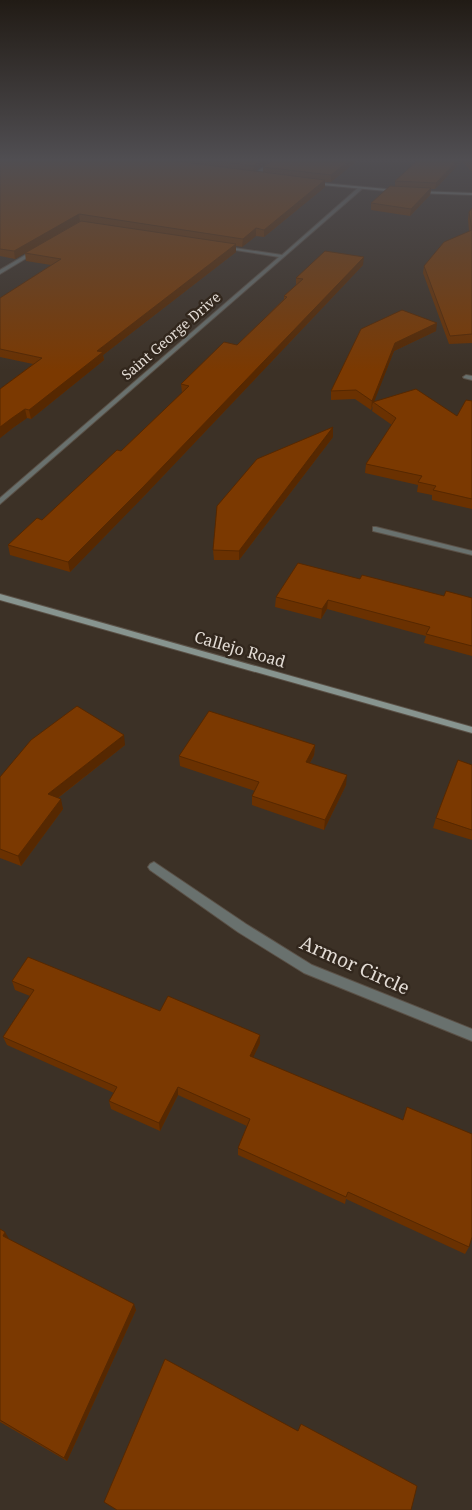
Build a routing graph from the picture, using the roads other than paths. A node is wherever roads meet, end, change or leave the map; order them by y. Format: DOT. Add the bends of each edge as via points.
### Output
graph roads {
  1 [pos="310,230"];
  2 [pos="219,246"];
  3 [pos="40,249"];
  4 [pos="280,256"];
  5 [pos="0,272"];
  6 [pos="0,502"];
  7 [pos="376,529"];
  8 [pos="472,553"];
  9 [pos="0,597"];
  10 [pos="472,730"];
  11 [pos="154,867"];
  12 [pos="472,1035"];
  1 -- 4 [label="street, Saint George Drive"];
  2 -- 4 [label="street"];
  3 -- 5 [label="street"];
  4 -- 6 [label="street, Saint George Drive"];
  7 -- 8 [label="street"];
  9 -- 10 [label="street, Callejo Road"];
  11 -- 12 [label="street, Armor Circle" via="308,969"];
}
